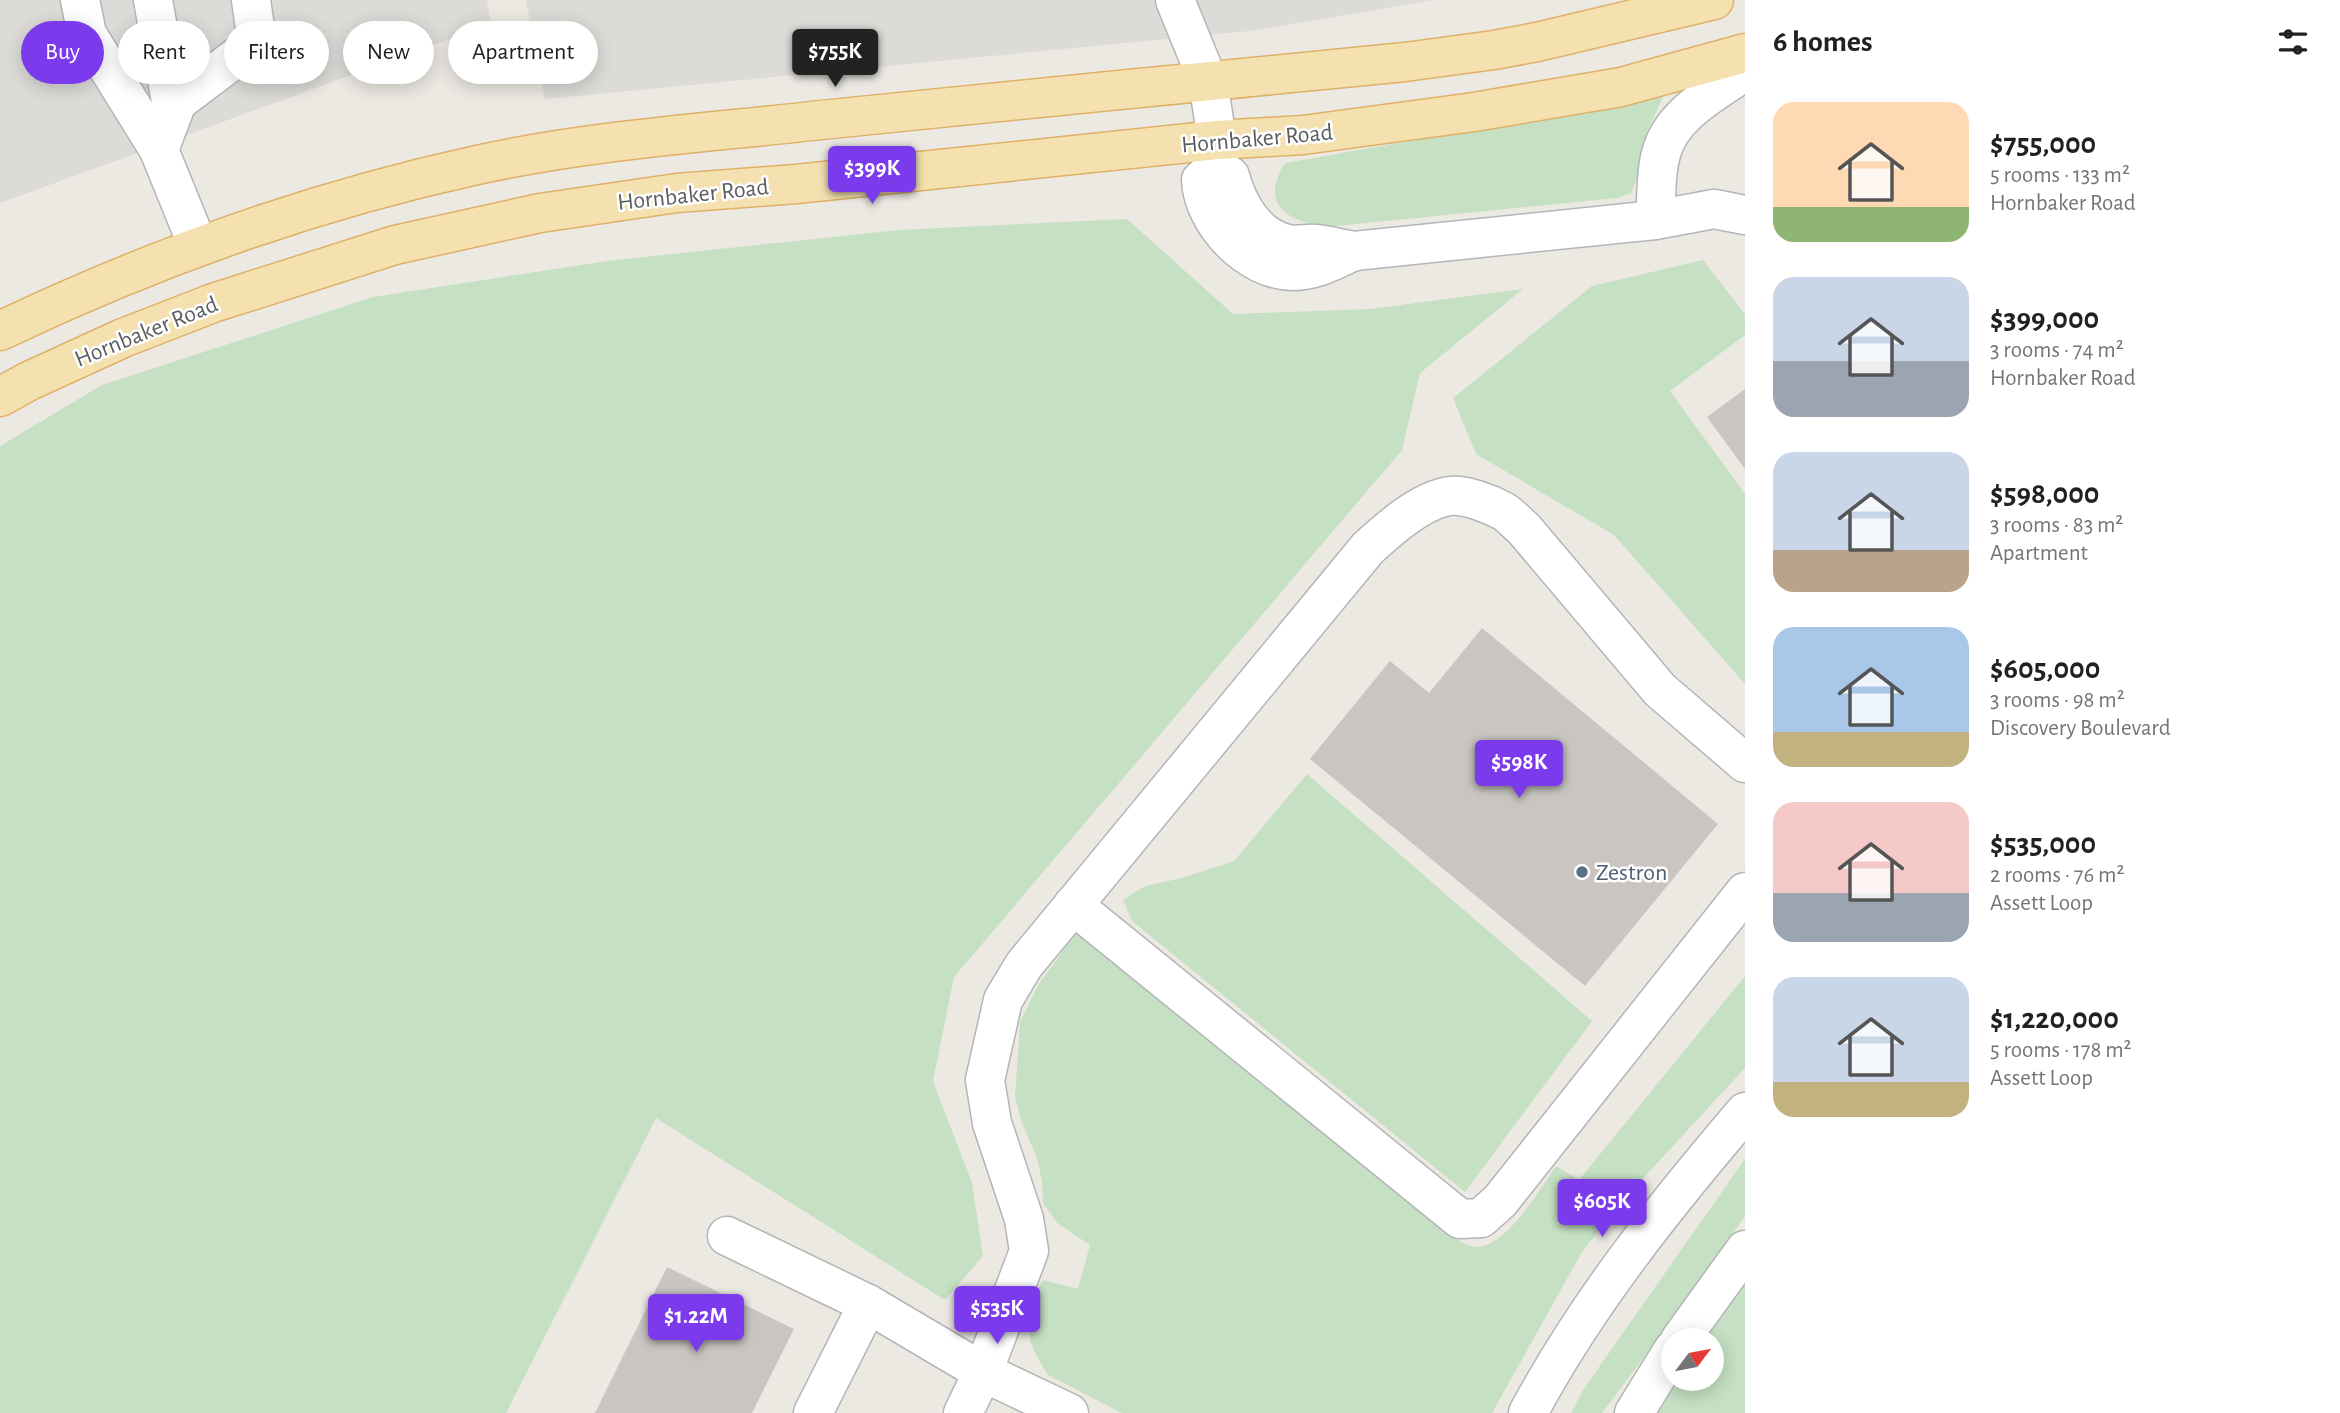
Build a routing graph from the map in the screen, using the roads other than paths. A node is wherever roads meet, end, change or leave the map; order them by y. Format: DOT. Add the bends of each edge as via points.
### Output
graph roads {
  1 [pos="80,0"];
  2 [pos="153,0"];
  3 [pos="251,0"];
  4 [pos="1175,0"];
  5 [pos="1714,0"];
  6 [pos="1745,52"];
  7 [pos="1745,71"];
  8 [pos="1208,81"];
  9 [pos="173,113"];
  10 [pos="159,150"];
  11 [pos="1217,153"];
  12 [pos="1745,215"];
  13 [pos="1655,220"];
  14 [pos="198,246"];
  15 [pos="0,331"];
  16 [pos="0,397"];
  17 [pos="1745,763"];
  18 [pos="1745,892"];
  19 [pos="1073,905"];
  20 [pos="1745,1112"];
  21 [pos="727,1236"];
  22 [pos="1745,1250"];
  23 [pos="868,1304"];
  24 [pos="1689,1328"];
  25 [pos="1661,1369"];
  26 [pos="983,1372"];
  27 [pos="813,1413"];
  28 [pos="963,1413"];
  29 [pos="1069,1413"];
  30 [pos="1528,1413"];
  31 [pos="1634,1413"];
  1 -- 10 [label="street" via="87,34"];
  2 -- 9 [label="street"];
  3 -- 9 [label="street" via="257,42 177,102"];
  4 -- 8 [label="street"];
  5 -- 8 [label="main road" via="1494,50"];
  6 -- 11 [label="main road, Hornbaker Road" via="1621,87 1303,135"];
  7 -- 13 [label="street" via="1672,127 1661,155"];
  8 -- 11 [label="street"];
  8 -- 14 [label="main road" via="622,139 479,164 290,214"];
  9 -- 10 [label="street"];
  10 -- 14 [label="street"];
  11 -- 13 [label="street" via="1202,180 1202,194 1213,220 1244,254 1291,271 1317,268 1354,251"];
  11 -- 16 [label="main road, Hornbaker Road" via="677,193 540,213 395,245 226,299 123,338"];
  12 -- 13 [label="street" via="1714,209"];
  14 -- 15 [label="main road"];
  17 -- 19 [label="street" via="1660,690 1524,529 1503,511 1451,496 1397,522 1368,548"];
  18 -- 19 [label="street" via="1481,1219 1460,1219"];
  19 -- 26 [label="street" via="1024,965 1003,1000 992,1040 985,1080 992,1123 1024,1219 1029,1251"];
  20 -- 30 [label="street" via="1629,1253"];
  21 -- 23 [label="street"];
  22 -- 24 [label="street"];
  23 -- 26 [label="street"];
  23 -- 27 [label="street"];
  25 -- 31 [label="street"];
  26 -- 28 [label="street"];
  26 -- 29 [label="street"];
}
